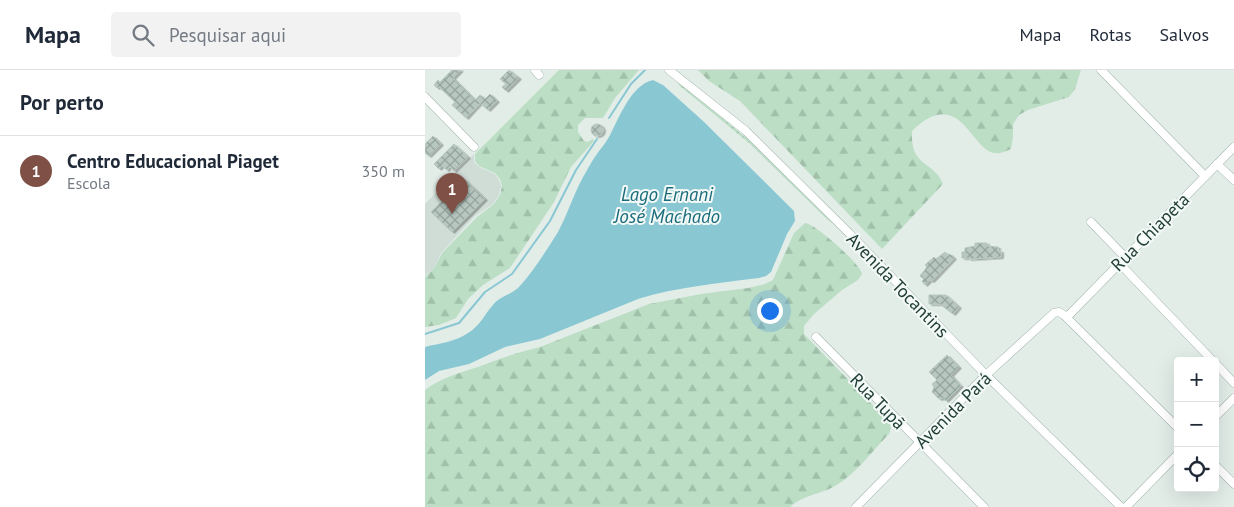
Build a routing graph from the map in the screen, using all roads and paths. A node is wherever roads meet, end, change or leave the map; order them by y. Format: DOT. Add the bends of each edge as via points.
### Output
graph roads {
  1 [pos="669,70"];
  2 [pos="1101,70"];
  3 [pos="425,97"];
  4 [pos="474,147"];
  5 [pos="1234,147"];
  6 [pos="1217,164"];
  7 [pos="1205,176"];
  8 [pos="1234,180"];
  9 [pos="1091,222"];
  10 [pos="1125,257"];
  11 [pos="1119,263"];
  12 [pos="1067,317"];
  13 [pos="816,337"];
  14 [pos="1209,357"];
  15 [pos="1219,367"];
  16 [pos="986,376"];
  17 [pos="1234,383"];
  18 [pos="1234,398"];
  19 [pos="1219,413"];
  20 [pos="1174,424"];
  21 [pos="919,443"];
  22 [pos="1174,458"];
  23 [pos="1219,469"];
  24 [pos="1234,484"];
  25 [pos="855,507"];
  26 [pos="984,507"];
  27 [pos="1121,507"];
  28 [pos="1126,507"];
  1 -- 16 [label="street, Avenida Tocantins" via="746,131"];
  2 -- 7 [label="street"];
  3 -- 4 [label="street"];
  5 -- 6 [label="street, Rua Chiapeta"];
  6 -- 7 [label="street, Rua Chiapeta"];
  6 -- 8 [label="street"];
  7 -- 10 [label="street, Rua Chiapeta"];
  9 -- 10 [label="street"];
  10 -- 11 [label="street, Rua Chiapeta"];
  11 -- 12 [label="street, Rua Chiapeta"];
  11 -- 14 [label="street"];
  12 -- 16 [label="street, Avenida Pará" via="1059,312 1052,314"];
  12 -- 20 [label="street"];
  13 -- 21 [label="street, Rua Tupã"];
  15 -- 17 [label="street"];
  16 -- 21 [label="street, Avenida Pará"];
  16 -- 27 [label="street, Avenida Tocantins"];
  18 -- 19 [label="street"];
  21 -- 25 [label="street, Avenida Pará"];
  21 -- 26 [label="street, Rua Tupã"];
  22 -- 28 [label="street"];
  23 -- 24 [label="street"];
}
